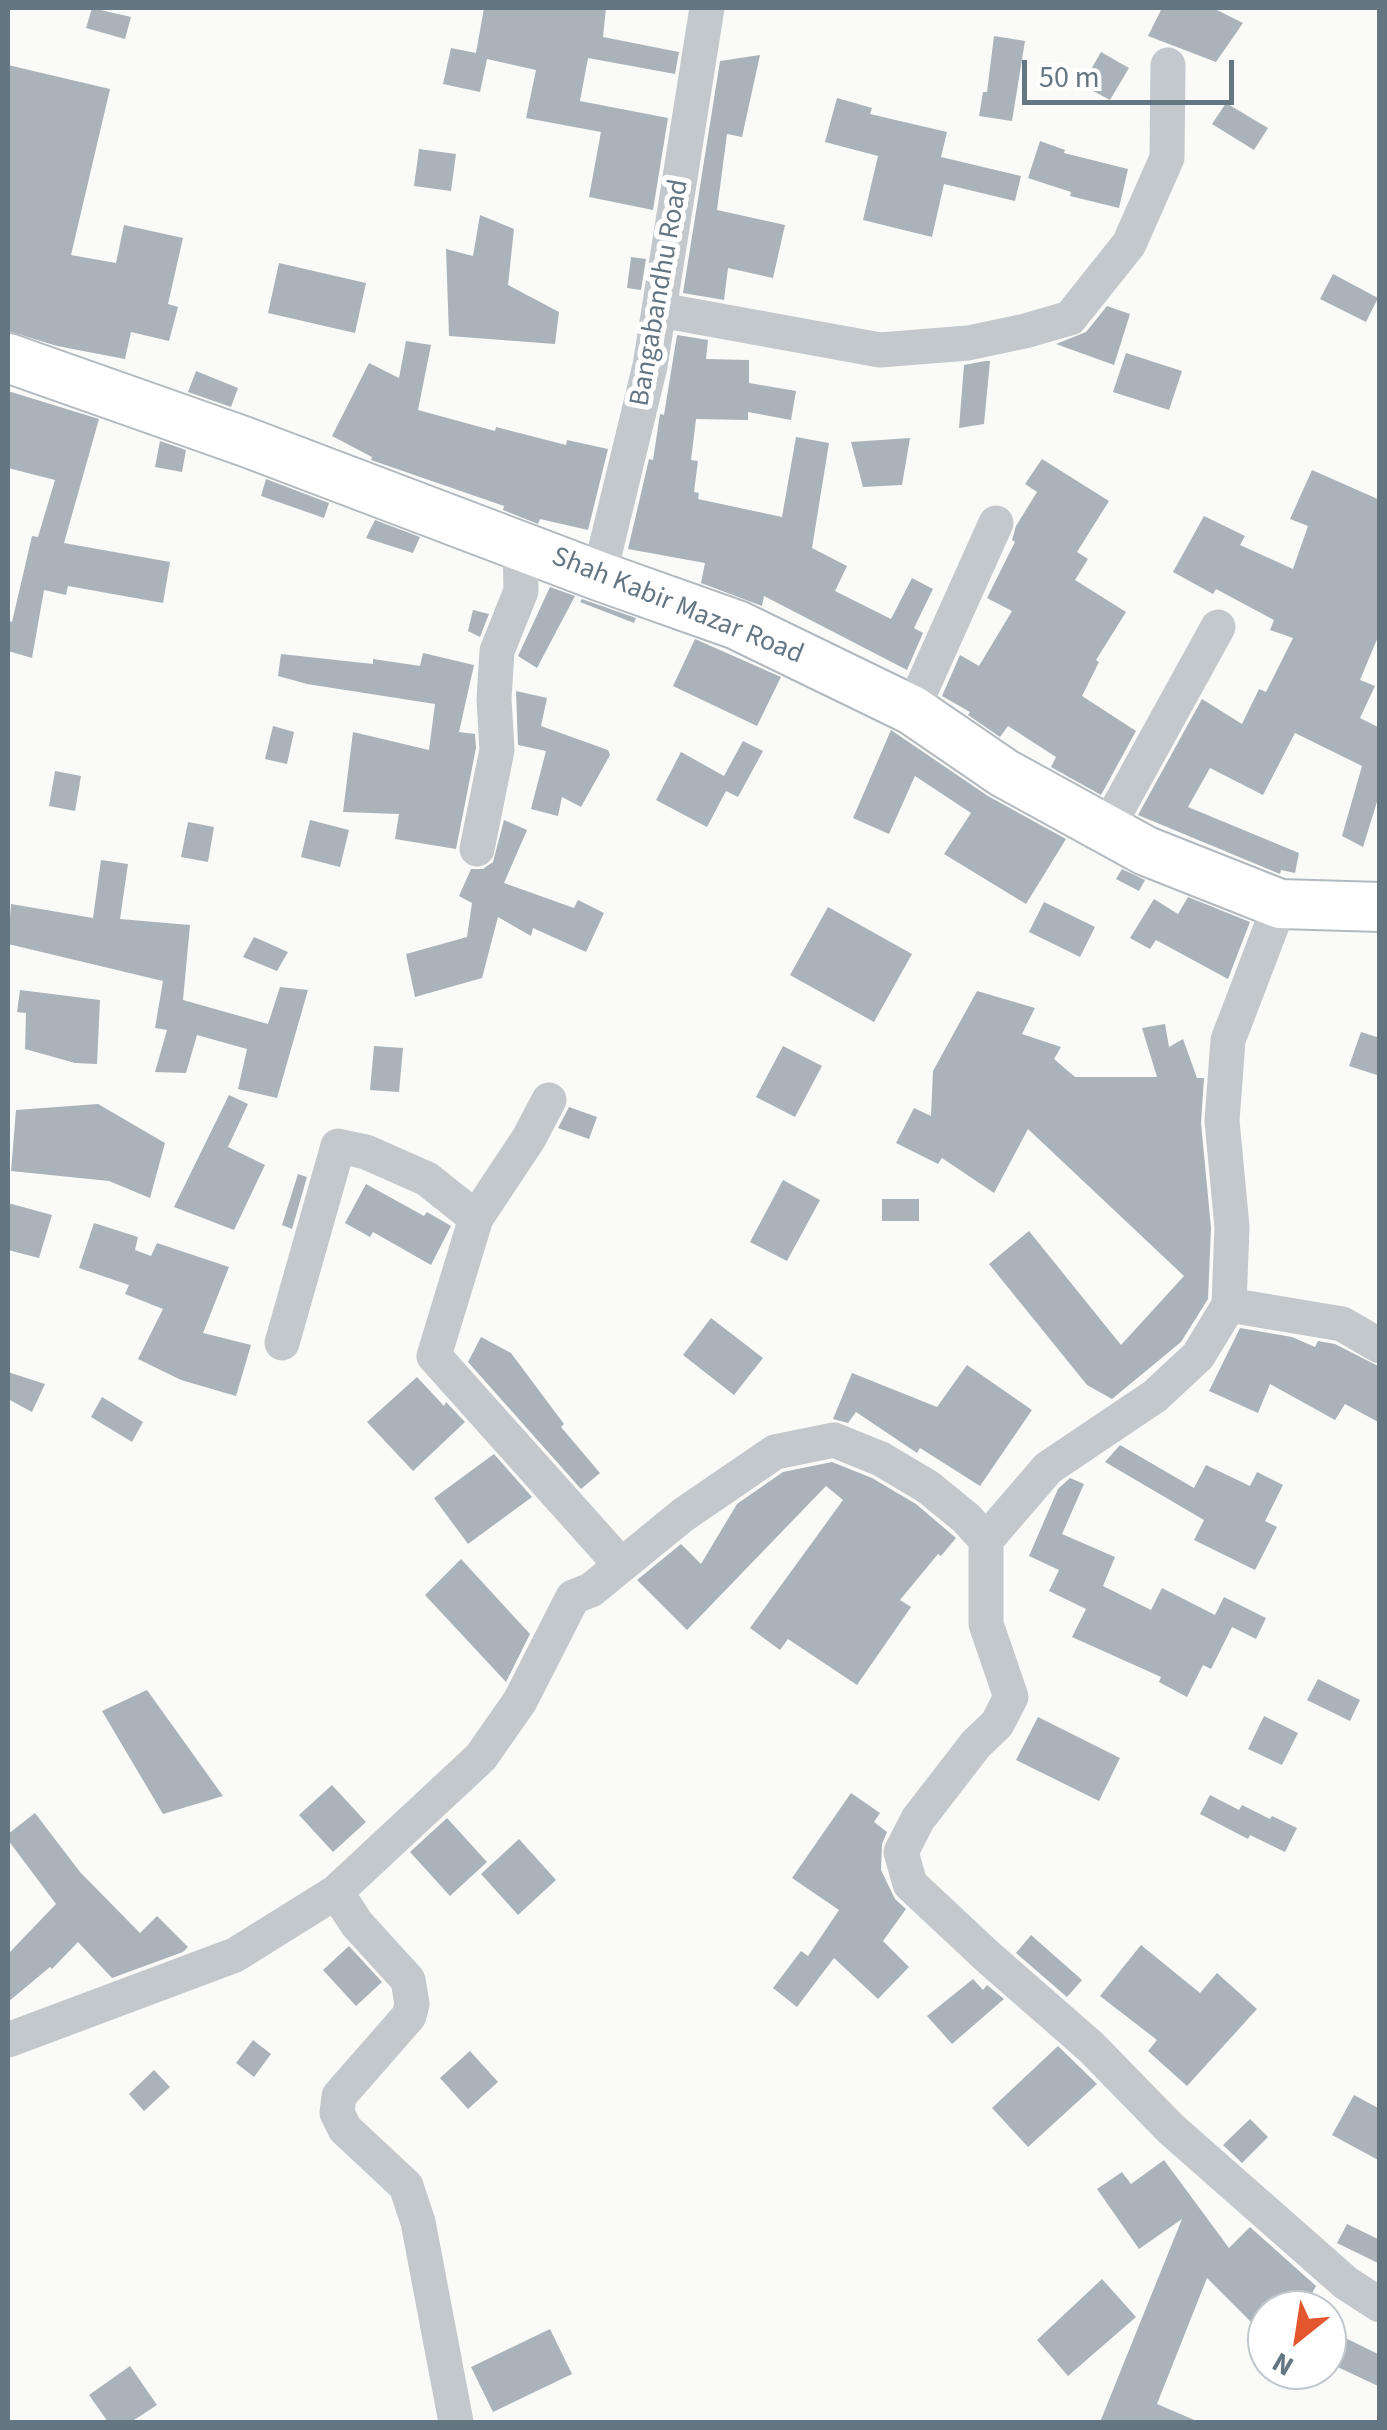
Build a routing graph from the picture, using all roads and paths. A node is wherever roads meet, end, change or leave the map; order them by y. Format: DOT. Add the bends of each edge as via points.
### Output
graph roads {
  1 [pos="707,8"];
  2 [pos="1168,65"];
  3 [pos="660,310"];
  4 [pos="8,358"];
  5 [pos="996,523"];
  6 [pos="520,544"];
  7 [pos="599,576"];
  8 [pos="1218,627"];
  9 [pos="912,710"];
  10 [pos="1106,830"];
  11 [pos="477,850"];
  12 [pos="1280,904"];
  13 [pos="1380,907"];
  14 [pos="549,1100"];
  15 [pos="476,1218"];
  16 [pos="1229,1306"];
  17 [pos="282,1342"];
  18 [pos="1380,1346"];
  19 [pos="986,1540"];
  20 [pos="621,1565"];
  21 [pos="336,1892"];
  22 [pos="8,2040"];
  23 [pos="1380,2305"];
  24 [pos="456,2422"];
  1 -- 3 [label="street, Bangabandhu Road"];
  2 -- 3 [label="street" via="1167,158 1128,244 1070,318 968,342 880,350"];
  3 -- 7 [label="street, Bangabandhu Road"];
  4 -- 6 [label="street, Shah Kabir Mazar Road"];
  5 -- 9 [label="street"];
  6 -- 7 [label="street, Shah Kabir Mazar Road"];
  6 -- 11 [label="street" via="521,591 497,650 497,750"];
  7 -- 9 [label="street, Shah Kabir Mazar Road" via="737,625"];
  8 -- 10 [label="street"];
  9 -- 10 [label="street, Shah Kabir Mazar Road" via="1004,773"];
  10 -- 12 [label="street, Shah Kabir Mazar Road"];
  12 -- 13 [label="street, Shah Kabir Mazar Road"];
  12 -- 16 [label="street" via="1228,1040 1222,1121 1232,1227"];
  14 -- 15 [label="street"];
  15 -- 17 [label="street" via="427,1179 338,1146"];
  15 -- 20 [label="street" via="434,1356"];
  16 -- 18 [label="street" via="1342,1324"];
  16 -- 19 [label="street" via="1198,1356 1155,1396 1048,1468"];
  19 -- 20 [label="street" via="928,1487 834,1440 774,1452"];
  19 -- 23 [label="street" via="986,1624 1010,1697 997,1724 918,1819 901,1852 910,1884 1092,2047 1170,2128 1346,2283"];
  20 -- 21 [label="street" via="573,1596 520,1701 481,1757"];
  21 -- 22 [label="street" via="235,1954"];
  21 -- 24 [label="street" via="408,1980 408,2016 339,2096 337,2113 345,2129 406,2186"];
}
